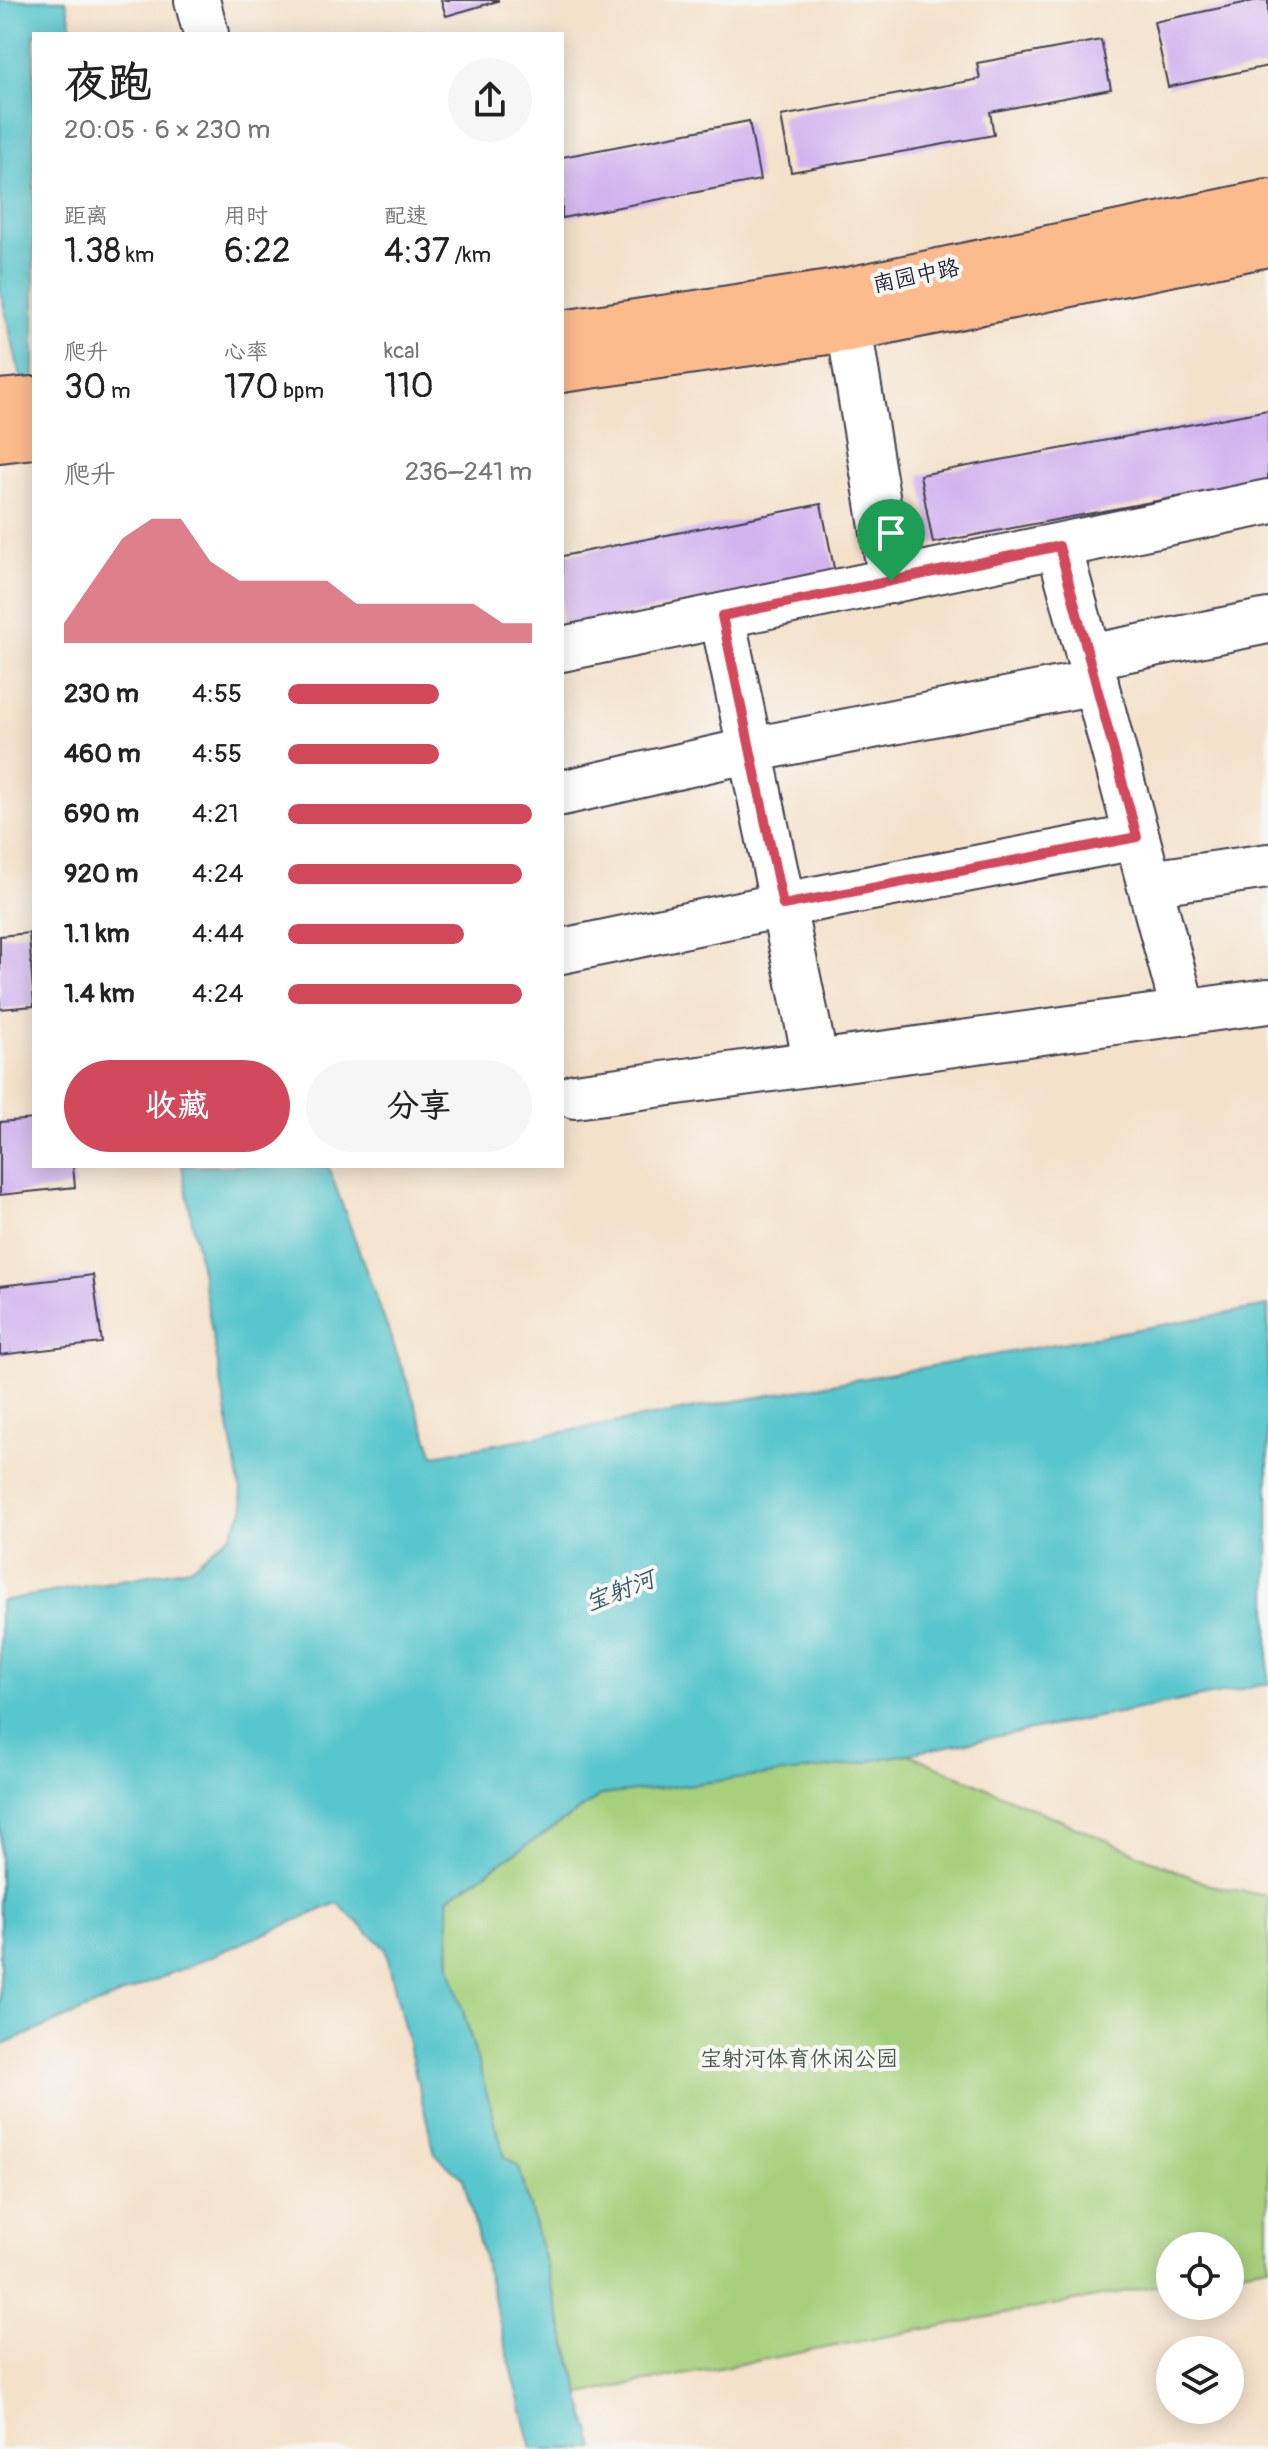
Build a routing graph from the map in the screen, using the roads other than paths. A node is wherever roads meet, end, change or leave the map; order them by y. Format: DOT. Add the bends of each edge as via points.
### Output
graph roads {
  1 [pos="197,0"];
  2 [pos="205,32"];
  3 [pos="1268,202"];
  4 [pos="1268,244"];
  5 [pos="846,310"];
  6 [pos="564,333"];
  7 [pos="564,370"];
  8 [pos="32,399"];
  9 [pos="0,402"];
  10 [pos="32,436"];
  11 [pos="0,440"];
  12 [pos="1268,502"];
  13 [pos="1059,546"];
  14 [pos="891,581"];
  15 [pos="722,616"];
  16 [pos="1268,621"];
  17 [pos="564,649"];
  18 [pos="1092,669"];
  19 [pos="751,750"];
  20 [pos="564,793"];
  21 [pos="1137,837"];
  22 [pos="1268,866"];
  23 [pos="1149,883"];
  24 [pos="783,905"];
  25 [pos="564,951"];
  26 [pos="1268,1001"];
  27 [pos="1184,1013"];
  28 [pos="816,1063"];
  29 [pos="575,1096"];
  1 -- 2 [label="street"];
  3 -- 5 [label="main road, 南园中路"];
  4 -- 5 [label="main road, 南园中路"];
  5 -- 6 [label="main road, 南园中路"];
  5 -- 7 [label="main road, 南园中路"];
  5 -- 14 [label="street"];
  8 -- 9 [label="main road"];
  10 -- 11 [label="main road"];
  12 -- 13 [label="street"];
  13 -- 14 [label="street"];
  13 -- 18 [label="street"];
  14 -- 15 [label="street"];
  15 -- 17 [label="street"];
  15 -- 19 [label="street"];
  16 -- 18 [label="street"];
  18 -- 19 [label="street"];
  18 -- 21 [label="street"];
  19 -- 20 [label="street"];
  19 -- 24 [label="street"];
  21 -- 23 [label="street"];
  21 -- 24 [label="street"];
  22 -- 23 [label="street"];
  23 -- 27 [label="street"];
  24 -- 25 [label="street"];
  24 -- 28 [label="street"];
  26 -- 27 [label="street"];
  27 -- 28 [label="street"];
  28 -- 29 [label="street"];
}
